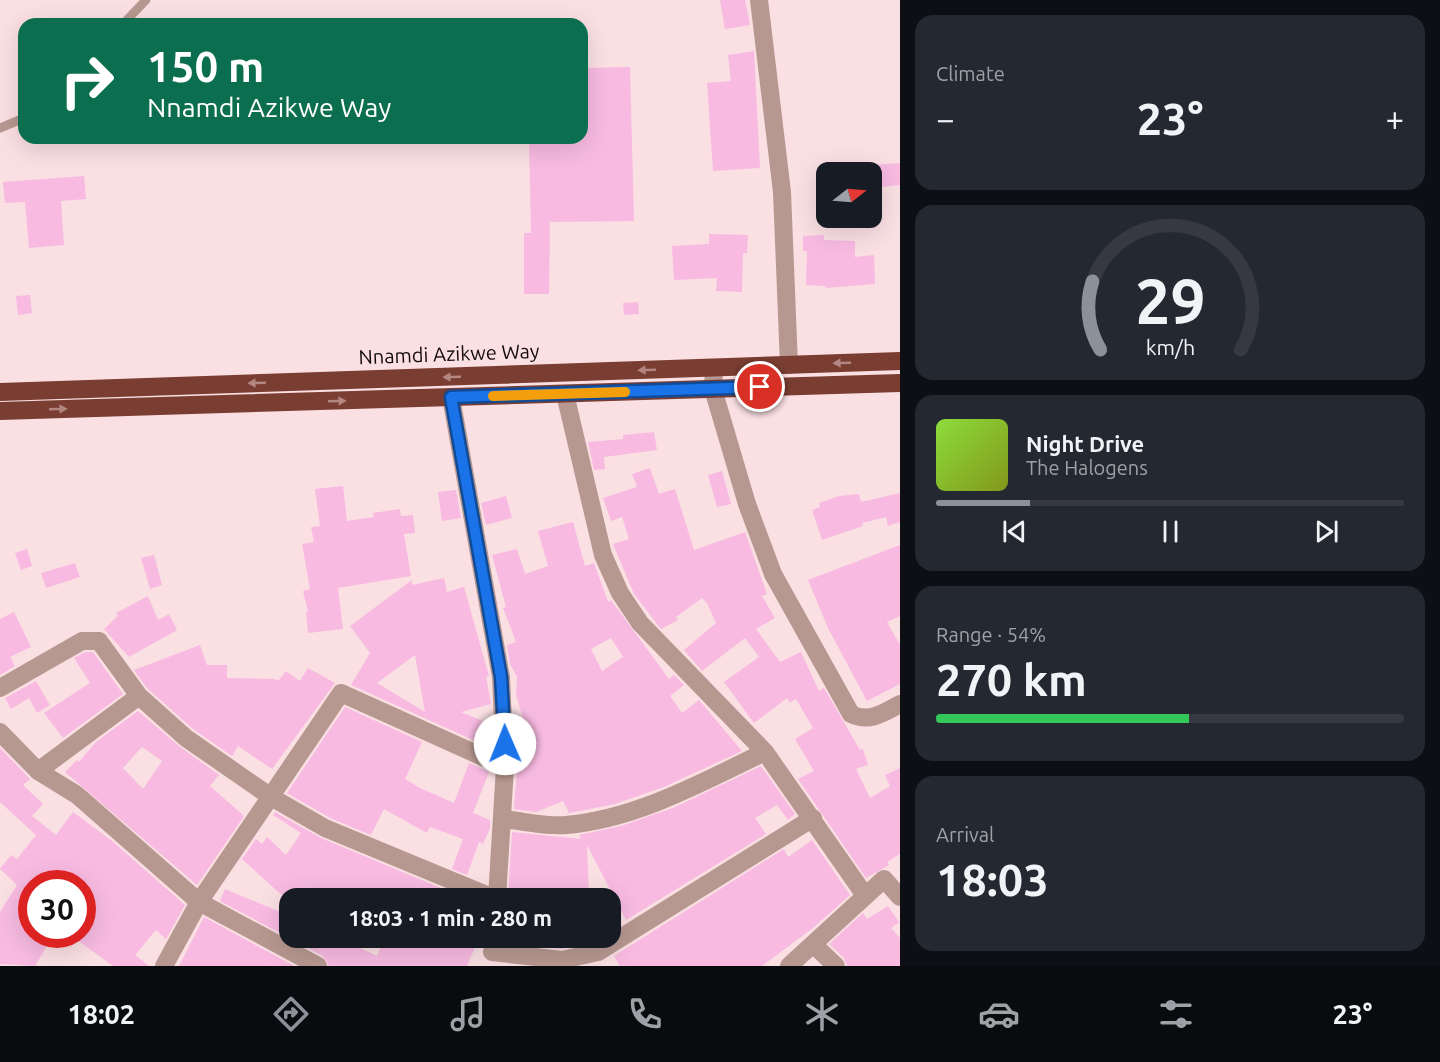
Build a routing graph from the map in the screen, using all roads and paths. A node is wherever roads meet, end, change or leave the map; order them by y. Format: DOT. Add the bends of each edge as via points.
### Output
graph roads {
  1 [pos="146,0"];
  2 [pos="759,0"];
  3 [pos="129,18"];
  4 [pos="18,120"];
  5 [pos="0,128"];
  6 [pos="900,361"];
  7 [pos="789,365"];
  8 [pos="714,368"];
  9 [pos="900,383"];
  10 [pos="713,389"];
  11 [pos="0,392"];
  12 [pos="565,394"];
  13 [pos="451,397"];
  14 [pos="0,411"];
  15 [pos="0,688"];
  16 [pos="139,696"];
  17 [pos="900,704"];
  18 [pos="0,732"];
  19 [pos="765,752"];
  20 [pos="505,767"];
  21 [pos="38,771"];
  22 [pos="272,797"];
  23 [pos="813,818"];
  24 [pos="502,819"];
  25 [pos="472,888"];
  26 [pos="497,888"];
  27 [pos="864,894"];
  28 [pos="900,897"];
  29 [pos="200,903"];
  30 [pos="814,945"];
  31 [pos="492,952"];
  32 [pos="602,959"];
  33 [pos="165,966"];
  34 [pos="318,966"];
  35 [pos="789,966"];
  36 [pos="836,966"];
  1 -- 3 [label="lane"];
  2 -- 7 [label="street" via="782,192"];
  4 -- 5 [label="lane"];
  6 -- 7 [label="highway, Nnamdi Azikwe Way, one-way"];
  7 -- 8 [label="highway, Nnamdi Azikwe Way"];
  8 -- 10 [label="street"];
  8 -- 11 [label="highway, Nnamdi Azikwe Way, one-way"];
  9 -- 10 [label="highway"];
  10 -- 12 [label="highway"];
  10 -- 17 [label="street" via="747,504 773,574 851,714 858,718 876,717"];
  12 -- 13 [label="highway"];
  12 -- 19 [label="street" via="603,555 620,593 640,623"];
  14 -- 13 [label="highway, one-way"];
  13 -- 20 [label="street" via="501,677"];
  15 -- 16 [label="street" via="90,639 99,641"];
  16 -- 21 [label="street"];
  16 -- 22 [label="street" via="186,738"];
  18 -- 21 [label="street"];
  19 -- 23 [label="street"];
  19 -- 24 [label="street" via="685,790 622,814 564,825"];
  20 -- 22 [label="street" via="341,693"];
  20 -- 24 [label="street"];
  21 -- 29 [label="street" via="77,795"];
  22 -- 25 [label="street" via="325,828"];
  22 -- 29 [label="street"];
  23 -- 27 [label="street"];
  23 -- 32 [label="street"];
  24 -- 26 [label="street"];
  27 -- 28 [label="street" via="884,879"];
  27 -- 30 [label="street"];
  29 -- 33 [label="street"];
  29 -- 34 [label="street"];
  30 -- 35 [label="street"];
  30 -- 36 [label="street"];
  31 -- 32 [label="street" via="562,960"];
}
